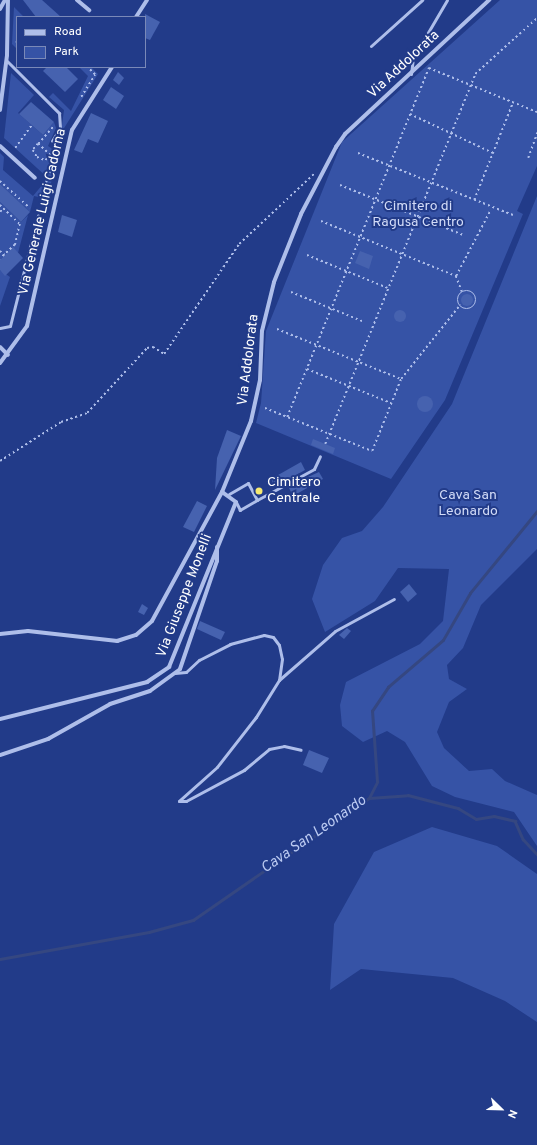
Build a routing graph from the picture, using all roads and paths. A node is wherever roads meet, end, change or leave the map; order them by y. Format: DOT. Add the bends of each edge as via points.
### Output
graph roads {
  1 [pos="7,0"];
  2 [pos="78,0"];
  3 [pos="147,0"];
  4 [pos="422,0"];
  5 [pos="447,0"];
  6 [pos="489,0"];
  7 [pos="0,9"];
  8 [pos="89,10"];
  9 [pos="137,16"];
  10 [pos="537,18"];
  11 [pos="371,46"];
  12 [pos="6,61"];
  13 [pos="88,68"];
  14 [pos="111,68"];
  15 [pos="411,74"];
  16 [pos="470,85"];
  17 [pos="81,97"];
  18 [pos="513,102"];
  19 [pos="0,110"];
  20 [pos="537,112"];
  21 [pos="410,114"];
  22 [pos="32,125"];
  23 [pos="55,125"];
  24 [pos="537,132"];
  25 [pos="451,134"];
  26 [pos="52,141"];
  27 [pos="38,144"];
  28 [pos="0,146"];
  29 [pos="15,148"];
  30 [pos="358,153"];
  31 [pos="493,153"];
  32 [pos="51,156"];
  33 [pos="528,158"];
  34 [pos="327,166"];
  35 [pos="389,166"];
  36 [pos="35,178"];
  37 [pos="0,181"];
  38 [pos="431,183"];
  39 [pos="340,185"];
  40 [pos="41,197"];
  41 [pos="376,200"];
  42 [pos="474,200"];
  43 [pos="0,205"];
  44 [pos="3,208"];
  45 [pos="30,208"];
  46 [pos="490,211"];
  47 [pos="0,212"];
  48 [pos="38,215"];
  49 [pos="513,215"];
  50 [pos="417,216"];
  51 [pos="321,221"];
  52 [pos="464,235"];
  53 [pos="361,237"];
  54 [pos="0,251"];
  55 [pos="402,254"];
  56 [pos="5,255"];
  57 [pos="307,255"];
  58 [pos="0,259"];
  59 [pos="347,271"];
  60 [pos="456,276"];
  61 [pos="388,288"];
  62 [pos="291,292"];
  63 [pos="462,292"];
  64 [pos="460,306"];
  65 [pos="332,308"];
  66 [pos="362,321"];
  67 [pos="0,328"];
  68 [pos="277,329"];
  69 [pos="317,345"];
  70 [pos="0,347"];
  71 [pos="8,355"];
  72 [pos="0,362"];
  73 [pos="358,362"];
  74 [pos="307,369"];
  75 [pos="401,379"];
  76 [pos="348,386"];
  77 [pos="391,403"];
  78 [pos="265,408"];
  79 [pos="287,417"];
  80 [pos="329,434"];
  81 [pos="325,444"];
  82 [pos="320,456"];
  83 [pos="0,461"];
  84 [pos="222,492"];
  85 [pos="229,494"];
  86 [pos="257,500"];
  87 [pos="236,502"];
  88 [pos="216,544"];
  89 [pos="394,599"];
  90 [pos="0,634"];
  91 [pos="175,673"];
  92 [pos="279,680"];
  93 [pos="0,719"];
  94 [pos="301,750"];
  95 [pos="0,755"];
  1 -- 7 [label="street"];
  1 -- 12 [label="street"];
  2 -- 8 [label="street"];
  3 -- 9 [label="street"];
  4 -- 11 [label="lane"];
  5 -- 15 [label="lane" via="413,58"];
  6 -- 15 [label="street, Via Addolorata"];
  10 -- 16 [label="path" via="475,74"];
  12 -- 19 [label="street"];
  12 -- 26 [label="lane" via="59,113 60,128"];
  13 -- 17 [label="path" via="95,75"];
  14 -- 71 [label="street, Via Generale Luigi Cadorna" via="72,130 27,326"];
  15 -- 34 [label="street, Via Addolorata" via="345,134"];
  16 -- 18 [label="path"];
  16 -- 21 [label="path" via="429,68"];
  16 -- 25 [label="path"];
  18 -- 20 [label="path"];
  18 -- 31 [label="path"];
  21 -- 25 [label="path"];
  21 -- 35 [label="path"];
  22 -- 29 [label="path"];
  23 -- 27 [label="path"];
  24 -- 33 [label="path"];
  25 -- 31 [label="path"];
  25 -- 38 [label="path"];
  27 -- 32 [label="path"];
  27 -- 32 [label="path" via="33,150 37,157 45,160"];
  28 -- 36 [label="street"];
  30 -- 35 [label="path"];
  31 -- 42 [label="path"];
  32 -- 40 [label="path" via="54,158 50,181"];
  34 -- 83 [label="path" via="314,173 239,244 164,354 153,347 147,348 87,413 61,422"];
  34 -- 84 [label="street, Via Addolorata" via="301,214 274,282 262,331 257,401"];
  35 -- 38 [label="path"];
  35 -- 41 [label="path"];
  37 -- 45 [label="path"];
  38 -- 42 [label="path"];
  38 -- 50 [label="path"];
  39 -- 41 [label="path"];
  41 -- 50 [label="path"];
  41 -- 53 [label="path"];
  42 -- 49 [label="path"];
  43 -- 44 [label="path"];
  44 -- 47 [label="path"];
  44 -- 56 [label="path" via="20,224 15,245"];
  46 -- 60 [label="path"];
  48 -- 67 [label="lane" via="10,326"];
  50 -- 52 [label="path"];
  50 -- 55 [label="path"];
  51 -- 53 [label="path"];
  53 -- 55 [label="path"];
  53 -- 59 [label="path"];
  54 -- 56 [label="path"];
  55 -- 60 [label="path"];
  55 -- 61 [label="path"];
  56 -- 58 [label="path"];
  57 -- 59 [label="path"];
  59 -- 61 [label="path"];
  59 -- 65 [label="path"];
  60 -- 63 [label="path"];
  61 -- 73 [label="path"];
  62 -- 65 [label="path"];
  63 -- 64 [label="path" via="458,300"];
  63 -- 64 [label="path" via="471,292 476,302 468,309"];
  64 -- 75 [label="path"];
  65 -- 66 [label="path"];
  65 -- 69 [label="path"];
  68 -- 69 [label="path"];
  69 -- 73 [label="path"];
  69 -- 74 [label="path"];
  70 -- 71 [label="street"];
  71 -- 72 [label="street, Via Generale Luigi Cadorna"];
  73 -- 75 [label="path"];
  73 -- 76 [label="path"];
  74 -- 76 [label="path"];
  74 -- 79 [label="path"];
  75 -- 77 [label="path"];
  76 -- 77 [label="path"];
  76 -- 80 [label="path"];
  77 -- 80 [label="path" via="372,451"];
  78 -- 79 [label="path"];
  79 -- 80 [label="path"];
  80 -- 81 [label="path"];
  82 -- 86 [label="lane" via="314,469"];
  84 -- 85 [label="street"];
  84 -- 90 [label="street, Via Addolorata" via="159,609 140,632 126,638 105,641 45,632"];
  85 -- 86 [label="lane" via="248,483"];
  85 -- 87 [label="street"];
  86 -- 87 [label="lane" via="240,510"];
  87 -- 88 [label="street, Via Giuseppe Monelli"];
  88 -- 91 [label="street" via="217,561 184,662"];
  88 -- 93 [label="street, Via Giuseppe Monelli" via="169,667 147,682"];
  89 -- 92 [label="lane" via="335,631"];
  91 -- 92 [label="lane" via="186,672 199,660 230,644 264,635 272,637 279,645"];
  91 -- 95 [label="street" via="150,691 110,704 48,739"];
  92 -- 94 [label="lane" via="217,767 179,802 244,770 269,749 284,746"];
}
